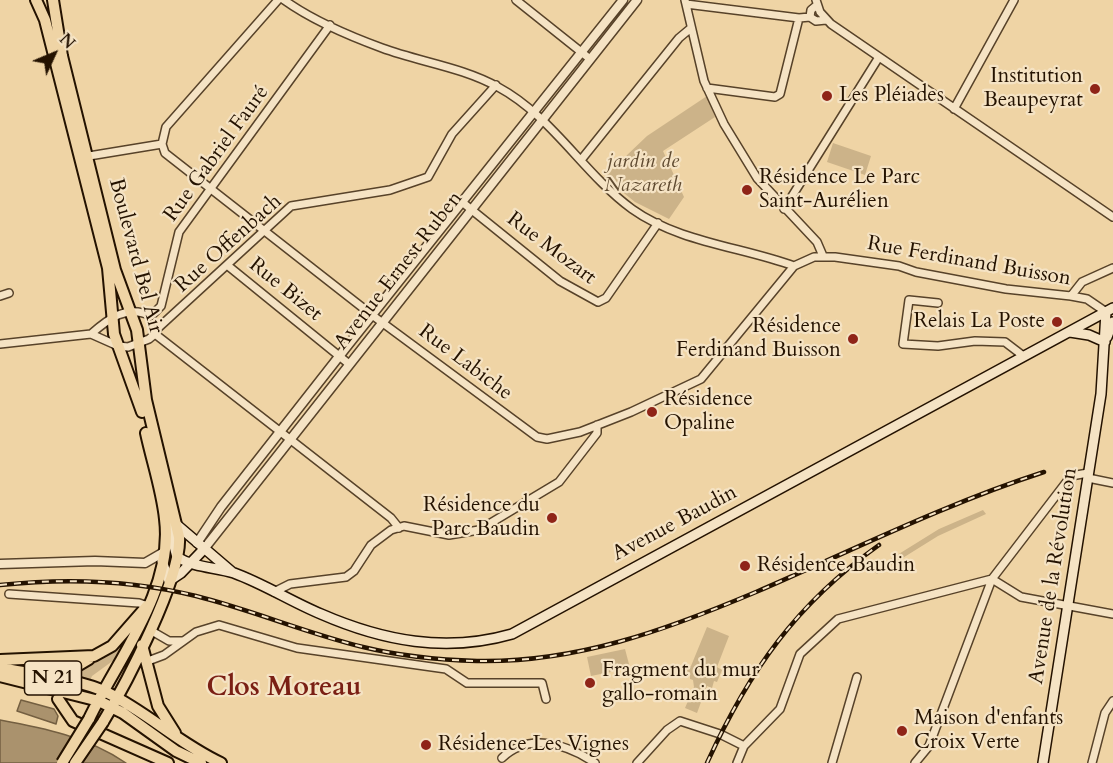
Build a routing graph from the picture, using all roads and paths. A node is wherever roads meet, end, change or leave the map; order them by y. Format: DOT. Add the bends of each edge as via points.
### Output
graph roads {
  1 [pos="36,0"];
  2 [pos="53,0"];
  3 [pos="278,0"];
  4 [pos="284,0"];
  5 [pos="516,0"];
  6 [pos="623,0"];
  7 [pos="637,0"];
  8 [pos="1014,0"];
  9 [pos="685,2"];
  10 [pos="816,2"];
  11 [pos="810,17"];
  12 [pos="799,18"];
  13 [pos="826,20"];
  14 [pos="330,25"];
  15 [pos="691,28"];
  16 [pos="582,53"];
  17 [pos="879,57"];
  18 [pos="590,59"];
  19 [pos="496,85"];
  20 [pos="707,88"];
  21 [pos="954,109"];
  22 [pos="534,112"];
  23 [pos="543,119"];
  24 [pos="162,144"];
  25 [pos="88,156"];
  26 [pos="581,160"];
  27 [pos="212,188"];
  28 [pos="462,202"];
  29 [pos="471,209"];
  30 [pos="784,209"];
  31 [pos="1113,217"];
  32 [pos="658,223"];
  33 [pos="266,230"];
  34 [pos="824,256"];
  35 [pos="228,265"];
  36 [pos="795,266"];
  37 [pos="1113,268"];
  38 [pos="9,293"];
  39 [pos="0,296"];
  40 [pos="1071,296"];
  41 [pos="938,303"];
  42 [pos="1109,310"];
  43 [pos="121,314"];
  44 [pos="372,315"];
  45 [pos="151,316"];
  46 [pos="382,322"];
  47 [pos="1113,322"];
  48 [pos="156,331"];
  49 [pos="1067,332"];
  50 [pos="91,334"];
  51 [pos="1105,342"];
  52 [pos="0,344"];
  53 [pos="128,346"];
  54 [pos="1022,355"];
  55 [pos="340,356"];
  56 [pos="349,364"];
  57 [pos="597,425"];
  58 [pos="281,432"];
  59 [pos="291,439"];
  60 [pos="1088,476"];
  61 [pos="1113,483"];
  62 [pos="177,525"];
  63 [pos="399,528"];
  64 [pos="201,546"];
  65 [pos="169,553"];
  66 [pos="145,563"];
  67 [pos="0,564"];
  68 [pos="190,564"];
  69 [pos="234,573"];
  70 [pos="159,574"];
  71 [pos="992,579"];
  72 [pos="169,581"];
  73 [pos="274,592"];
  74 [pos="9,594"];
  75 [pos="148,606"];
  76 [pos="1068,606"];
  77 [pos="1113,614"];
  78 [pos="149,632"];
  79 [pos="136,634"];
  80 [pos="182,641"];
  81 [pos="144,647"];
  82 [pos="94,656"];
  83 [pos="0,660"];
  84 [pos="148,661"];
  85 [pos="0,668"];
  86 [pos="62,675"];
  87 [pos="0,676"];
  88 [pos="857,677"];
  89 [pos="69,695"];
  90 [pos="58,699"];
  91 [pos="546,699"];
  92 [pos="107,700"];
  93 [pos="1113,700"];
  94 [pos="93,717"];
  95 [pos="183,742"];
  96 [pos="744,746"];
  97 [pos="502,758"];
  98 [pos="62,763"];
  99 [pos="75,763"];
  100 [pos="168,763"];
  101 [pos="201,763"];
  102 [pos="221,763"];
  103 [pos="596,763"];
  104 [pos="637,763"];
  105 [pos="737,763"];
  106 [pos="832,763"];
  107 [pos="915,763"];
  108 [pos="1043,763"];
  109 [pos="1092,763"];
  1 -- 43 [label="main road, Boulevard Bel Air" via="44,17"];
  2 -- 25 [label="main road, Boulevard Bel Air" via="62,56"];
  3 -- 24 [label="street" via="166,127"];
  4 -- 14 [label="street"];
  5 -- 16 [label="street"];
  6 -- 16 [label="street, Avenue Ernest Ruben"];
  7 -- 18 [label="street, Avenue Ernest Ruben"];
  8 -- 21 [label="street"];
  9 -- 12 [label="street"];
  9 -- 15 [label="street"];
  10 -- 11 [label="street"];
  10 -- 13 [label="street"];
  11 -- 12 [label="street"];
  11 -- 13 [label="street"];
  12 -- 20 [label="street" via="780,94 775,97"];
  13 -- 17 [label="street"];
  14 -- 19 [label="street" via="382,48 472,74"];
  14 -- 27 [label="street, Rue Gabriel Fauré"];
  15 -- 20 [label="street"];
  15 -- 26 [label="street"];
  16 -- 18 [label="street"];
  16 -- 22 [label="street, Avenue Ernest Ruben"];
  17 -- 21 [label="street"];
  17 -- 30 [label="street"];
  18 -- 23 [label="street, Avenue Ernest Ruben"];
  19 -- 22 [label="street"];
  19 -- 33 [label="street, Rue Offenbach" via="452,134 428,177 390,190 291,206"];
  20 -- 30 [label="street" via="757,178"];
  21 -- 31 [label="street"];
  22 -- 23 [label="street"];
  22 -- 28 [label="street, Avenue Ernest Ruben"];
  23 -- 26 [label="street"];
  23 -- 29 [label="street, Avenue Ernest Ruben"];
  24 -- 25 [label="street"];
  24 -- 27 [label="street, Rue Labiche" via="165,153"];
  25 -- 43 [label="main road, Boulevard Bel Air" via="115,270"];
  26 -- 32 [label="street" via="621,200"];
  27 -- 33 [label="street, Rue Labiche"];
  27 -- 45 [label="street, Rue Gabriel Fauré" via="179,232 161,306"];
  28 -- 29 [label="street, Rue Mozart"];
  28 -- 44 [label="street, Avenue Ernest Ruben"];
  29 -- 32 [label="street, Rue Mozart" via="560,281 598,303 606,298"];
  29 -- 46 [label="street, Avenue Ernest Ruben"];
  30 -- 34 [label="street" via="817,242"];
  32 -- 36 [label="street"];
  33 -- 35 [label="street, Rue Offenbach"];
  33 -- 44 [label="street, Rue Labiche"];
  34 -- 36 [label="street" via="805,259"];
  34 -- 40 [label="street, Rue Ferdinand Buisson" via="899,266 1006,289"];
  35 -- 48 [label="street, Rue Offenbach"];
  35 -- 55 [label="street, Rue Bizet"];
  36 -- 57 [label="street" via="701,379"];
  37 -- 40 [label="street" via="1083,282"];
  38 -- 39 [label="street"];
  40 -- 42 [label="street, Rue Ferdinand Buisson"];
  41 -- 54 [label="street" via="909,300 903,344 1005,342"];
  42 -- 49 [label="main road, Avenue Baudin"];
  42 -- 51 [label="main road"];
  43 -- 45 [label="street"];
  43 -- 50 [label="street"];
  43 -- 53 [label="main road, Boulevard Bel Air"];
  43 -- 53 [label="main road, Boulevard Bel Air" via="137,330"];
  44 -- 46 [label="street, Rue Labiche"];
  44 -- 55 [label="street, Avenue Ernest Ruben"];
  45 -- 48 [label="street"];
  46 -- 56 [label="street, Avenue Ernest Ruben"];
  46 -- 57 [label="street, Rue Labiche" via="537,437 547,439"];
  47 -- 51 [label="main road"];
  48 -- 53 [label="street, Rue Offenbach"];
  48 -- 58 [label="street"];
  49 -- 51 [label="main road"];
  49 -- 54 [label="main road, Avenue Baudin"];
  50 -- 52 [label="street"];
  50 -- 53 [label="street"];
  51 -- 60 [label="main road, Avenue de la Révolution"];
  53 -- 62 [label="main road, Boulevard Bel Air" via="146,400"];
  53 -- 65 [label="main road, Boulevard Bel Air"];
  54 -- 73 [label="main road, Avenue Baudin" via="512,634 482,643 398,639 366,632"];
  55 -- 56 [label="street, Rue Bizet"];
  55 -- 58 [label="street, Avenue Ernest Ruben"];
  56 -- 59 [label="street, Avenue Ernest Ruben"];
  57 -- 63 [label="street" via="597,433 566,476 479,530 449,535"];
  58 -- 59 [label="street"];
  58 -- 64 [label="street, Avenue Ernest Ruben" via="221,507"];
  59 -- 63 [label="street"];
  59 -- 64 [label="street, Avenue Ernest Ruben"];
  60 -- 61 [label="street"];
  60 -- 71 [label="street" via="1071,476"];
  60 -- 76 [label="main road, Avenue de la Révolution"];
  62 -- 64 [label="main road, Avenue Baudin"];
  62 -- 65 [label="main road, Boulevard Bel Air"];
  63 -- 73 [label="street" via="371,545 346,577 290,584"];
  64 -- 65 [label="main road"];
  64 -- 68 [label="main road, Avenue Ernest Ruben"];
  64 -- 69 [label="main road, Avenue Baudin"];
  65 -- 66 [label="street"];
  65 -- 68 [label="main road, Avenue Baudin"];
  65 -- 70 [label="main road"];
  65 -- 72 [label="main road"];
  66 -- 67 [label="street"];
  66 -- 70 [label="street"];
  68 -- 69 [label="main road, Avenue Baudin"];
  68 -- 72 [label="main road"];
  69 -- 73 [label="main road, Avenue Baudin"];
  70 -- 75 [label="main road"];
  71 -- 76 [label="street" via="1021,597"];
  71 -- 96 [label="street" via="838,619 800,654 780,709"];
  71 -- 107 [label="street" via="929,746"];
  72 -- 78 [label="main road"];
  74 -- 75 [label="street"];
  75 -- 79 [label="main road"];
  75 -- 82 [label="main road" via="112,646"];
  76 -- 77 [label="street"];
  76 -- 108 [label="main road, Avenue de la Révolution"];
  78 -- 80 [label="street" via="169,641"];
  78 -- 81 [label="main road"];
  78 -- 84 [label="main road"];
  79 -- 81 [label="main road"];
  79 -- 92 [label="main road"];
  80 -- 84 [label="street"];
  80 -- 91 [label="street" via="200,630 219,626 297,648 446,669 467,684 542,683"];
  81 -- 84 [label="main road"];
  81 -- 92 [label="main road"];
  82 -- 83 [label="main road"];
  82 -- 86 [label="main road"];
  84 -- 95 [label="main road" via="158,706"];
  85 -- 92 [label="main road, N 21"];
  87 -- 89 [label="main road, N 21"];
  88 -- 106 [label="street"];
  89 -- 92 [label="main road, N 21"];
  89 -- 94 [label="main road" via="83,703"];
  90 -- 100 [label="main road" via="73,721"];
  92 -- 94 [label="main road"];
  92 -- 95 [label="main road"];
  92 -- 101 [label="main road" via="176,751"];
  93 -- 109 [label="street" via="1105,713"];
  94 -- 98 [label="main road, bridge"];
  94 -- 99 [label="main road, bridge"];
  95 -- 102 [label="main road"];
  96 -- 104 [label="street" via="680,721"];
  96 -- 105 [label="street"];
  97 -- 103 [label="street" via="511,750 543,742 559,745"];
}
